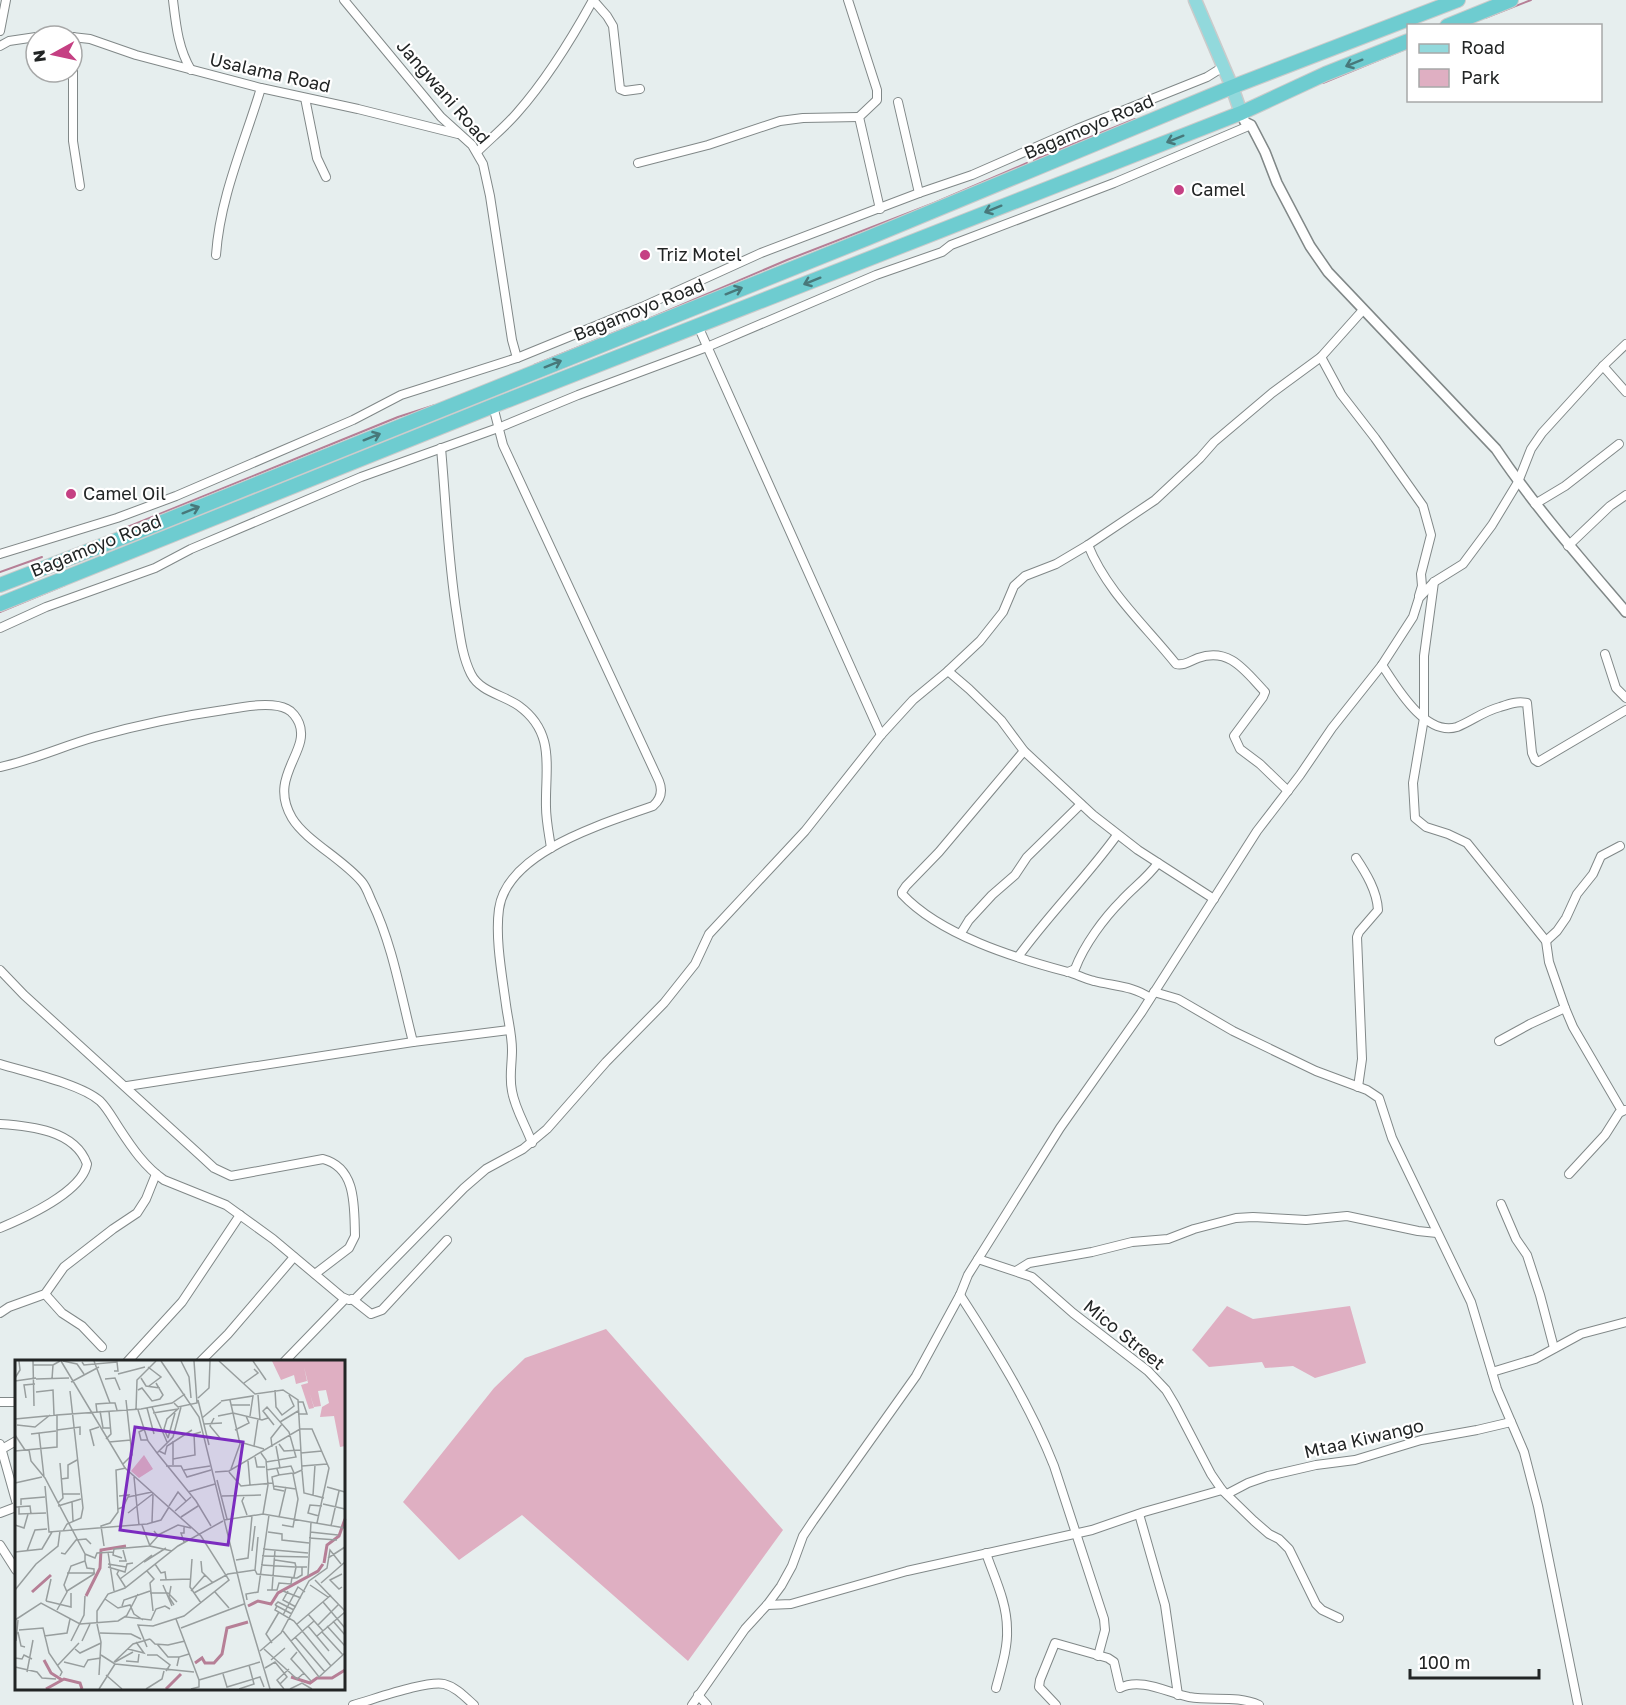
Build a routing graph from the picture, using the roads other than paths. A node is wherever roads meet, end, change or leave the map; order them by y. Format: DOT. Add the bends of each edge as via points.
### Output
graph roads {
  1 [pos="6,0"];
  2 [pos="173,0"];
  3 [pos="344,0"];
  4 [pos="593,0"];
  5 [pos="848,0"];
  6 [pos="1195,0"];
  7 [pos="1458,0"];
  8 [pos="1511,0"];
  9 [pos="2,5"];
  10 [pos="1452,24"];
  11 [pos="0,31"];
  12 [pos="84,38"];
  13 [pos="24,39"];
  14 [pos="1407,41"];
  15 [pos="0,46"];
  16 [pos="1223,67"];
  17 [pos="191,70"];
  18 [pos="73,84"];
  19 [pos="1232,87"];
  20 [pos="261,88"];
  21 [pos="640,89"];
  22 [pos="306,98"];
  23 [pos="898,102"];
  24 [pos="1240,113"];
  25 [pos="859,117"];
  26 [pos="1251,125"];
  27 [pos="463,136"];
  28 [pos="477,152"];
  29 [pos="638,163"];
  30 [pos="326,177"];
  31 [pos="80,186"];
  32 [pos="919,193"];
  33 [pos="880,209"];
  34 [pos="216,255"];
  35 [pos="1363,310"];
  36 [pos="698,326"];
  37 [pos="1626,344"];
  38 [pos="708,347"];
  39 [pos="1321,357"];
  40 [pos="517,358"];
  41 [pos="1603,366"];
  42 [pos="1626,392"];
  43 [pos="493,406"];
  44 [pos="498,428"];
  45 [pos="1619,444"];
  46 [pos="441,448"];
  47 [pos="1518,482"];
  48 [pos="1626,495"];
  49 [pos="1535,504"];
  50 [pos="1088,545"];
  51 [pos="1568,546"];
  52 [pos="0,554"];
  53 [pos="1434,582"];
  54 [pos="0,585"];
  55 [pos="1419,598"];
  56 [pos="0,604"];
  57 [pos="1626,612"];
  58 [pos="0,628"];
  59 [pos="1605,654"];
  60 [pos="1382,665"];
  61 [pos="948,671"];
  62 [pos="1626,698"];
  63 [pos="1626,710"];
  64 [pos="1424,718"];
  65 [pos="881,735"];
  66 [pos="1024,751"];
  67 [pos="0,767"];
  68 [pos="1288,791"];
  69 [pos="1081,804"];
  70 [pos="1117,835"];
  71 [pos="1620,846"];
  72 [pos="551,848"];
  73 [pos="1356,858"];
  74 [pos="1158,863"];
  75 [pos="1214,899"];
  76 [pos="961,933"];
  77 [pos="1546,941"];
  78 [pos="1018,957"];
  79 [pos="0,970"];
  80 [pos="1068,972"];
  81 [pos="1152,995"];
  82 [pos="1565,1008"];
  83 [pos="509,1030"];
  84 [pos="1499,1041"];
  85 [pos="413,1042"];
  86 [pos="0,1064"];
  87 [pos="127,1086"];
  88 [pos="1358,1087"];
  89 [pos="1624,1110"];
  90 [pos="0,1125"];
  91 [pos="532,1143"];
  92 [pos="156,1174"];
  93 [pos="1569,1174"];
  94 [pos="1501,1204"];
  95 [pos="240,1215"];
  96 [pos="0,1228"];
  97 [pos="1437,1233"];
  98 [pos="447,1240"];
  99 [pos="294,1257"];
  100 [pos="978,1259"];
  101 [pos="1016,1271"];
  102 [pos="315,1274"];
  103 [pos="45,1294"];
  104 [pos="960,1295"];
  105 [pos="349,1299"];
  106 [pos="0,1313"];
  107 [pos="1626,1322"];
  108 [pos="102,1347"];
  109 [pos="1554,1348"];
  110 [pos="129,1360"];
  111 [pos="202,1360"];
  112 [pos="286,1360"];
  113 [pos="1492,1372"];
  114 [pos="1511,1422"];
  115 [pos="15,1441"];
  116 [pos="1,1447"];
  117 [pos="1225,1492"];
  118 [pos="15,1497"];
  119 [pos="15,1507"];
  120 [pos="0,1514"];
  121 [pos="1139,1514"];
  122 [pos="1077,1533"];
  123 [pos="0,1545"];
  124 [pos="986,1552"];
  125 [pos="15,1568"];
  126 [pos="767,1605"];
  127 [pos="1339,1618"];
  128 [pos="1098,1656"];
  129 [pos="996,1688"];
  130 [pos="699,1695"];
  131 [pos="1178,1695"];
  132 [pos="353,1705"];
  133 [pos="474,1705"];
  134 [pos="692,1705"];
  135 [pos="707,1705"];
  136 [pos="1056,1705"];
  137 [pos="1259,1705"];
  138 [pos="1578,1705"];
  1 -- 9 [label="street"];
  2 -- 17 [label="street" via="178,41"];
  3 -- 27 [label="street, Jangwani Road" via="435,111"];
  4 -- 21 [label="street" via="613,26 620,89"];
  4 -- 28 [label="street" via="539,87"];
  5 -- 25 [label="street" via="877,90 877,100"];
  6 -- 16 [label="main road"];
  7 -- 19 [label="highway, Bagamoyo Road"];
  8 -- 10 [label="highway"];
  9 -- 11 [label="street"];
  12 -- 17 [label="street, Usalama Road"];
  13 -- 15 [label="street"];
  14 -- 24 [label="highway, Bagamoyo Road, one-way"];
  16 -- 19 [label="main road"];
  16 -- 32 [label="street" via="972,175"];
  17 -- 20 [label="street, Usalama Road"];
  18 -- 31 [label="street" via="73,141"];
  19 -- 24 [label="main road"];
  54 -- 19 [label="highway, Bagamoyo Road, one-way" via="889,229"];
  20 -- 22 [label="street, Usalama Road"];
  20 -- 34 [label="street" via="225,197"];
  22 -- 27 [label="street, Usalama Road"];
  22 -- 30 [label="street" via="317,158"];
  23 -- 32 [label="street"];
  24 -- 26 [label="street" via="1245,123"];
  24 -- 36 [label="highway, Bagamoyo Road, one-way"];
  25 -- 29 [label="street" via="780,121"];
  25 -- 33 [label="street"];
  26 -- 35 [label="street" via="1310,246"];
  26 -- 38 [label="street" via="951,245 942,252 876,275"];
  27 -- 28 [label="street, Jangwani Road"];
  28 -- 40 [label="street, Jangwani Road" via="490,196"];
  32 -- 33 [label="street"];
  33 -- 40 [label="street" via="761,253"];
  35 -- 39 [label="street"];
  35 -- 47 [label="street" via="1496,449"];
  36 -- 38 [label="street"];
  36 -- 43 [label="highway, Bagamoyo Road"];
  37 -- 41 [label="street"];
  38 -- 44 [label="street"];
  38 -- 65 [label="street"];
  39 -- 50 [label="street" via="1223,434 1155,500"];
  39 -- 55 [label="street" via="1341,394 1423,506 1431,535"];
  40 -- 52 [label="street" via="401,395 353,420 176,496"];
  41 -- 42 [label="street"];
  41 -- 47 [label="street" via="1542,433"];
  43 -- 44 [label="street"];
  43 -- 56 [label="highway, Bagamoyo Road"];
  44 -- 46 [label="street"];
  44 -- 72 [label="street" via="661,786 660,798 653,806 579,833"];
  45 -- 49 [label="street"];
  46 -- 58 [label="street" via="361,477 155,568"];
  46 -- 72 [label="street" via="462,645 475,681 517,704 544,741"];
  47 -- 49 [label="street"];
  47 -- 53 [label="street" via="1463,564"];
  48 -- 51 [label="street"];
  49 -- 51 [label="street"];
  50 -- 61 [label="street" via="1025,576 1014,586 1003,612 980,641"];
  50 -- 68 [label="street" via="1115,591 1176,664 1209,655 1224,656 1241,666 1265,692 1234,736 1240,749"];
  51 -- 57 [label="street"];
  53 -- 55 [label="street"];
  53 -- 64 [label="street" via="1424,656"];
  55 -- 60 [label="street" via="1413,616"];
  59 -- 62 [label="street" via="1616,688"];
  60 -- 64 [label="street" via="1413,709"];
  60 -- 68 [label="street"];
  61 -- 65 [label="street" via="913,700"];
  61 -- 66 [label="street" via="1001,720"];
  63 -- 64 [label="street" via="1538,762 1532,753 1527,703 1492,708 1449,729"];
  64 -- 77 [label="street" via="1413,783 1415,818 1426,827 1467,843"];
  65 -- 91 [label="street" via="805,831 709,934 695,964 664,1003"];
  66 -- 69 [label="street"];
  66 -- 76 [label="street" via="902,891 938,923"];
  67 -- 85 [label="street" via="94,737 183,716 248,706 287,709 299,722 302,739 286,773 286,805 292,819 363,884 385,934"];
  68 -- 75 [label="street"];
  69 -- 70 [label="street"];
  69 -- 76 [label="street" via="1027,857"];
  70 -- 74 [label="street"];
  70 -- 78 [label="street"];
  71 -- 77 [label="street" via="1601,856 1566,918"];
  72 -- 83 [label="street" via="514,877 499,908"];
  73 -- 88 [label="street" via="1374,892 1378,910 1357,937 1362,1059"];
  74 -- 75 [label="street"];
  74 -- 80 [label="street" via="1115,907 1082,952 1075,969"];
  75 -- 81 [label="street"];
  76 -- 78 [label="street"];
  77 -- 82 [label="street"];
  78 -- 80 [label="street"];
  79 -- 87 [label="street"];
  80 -- 81 [label="street"];
  81 -- 88 [label="street" via="1178,999 1316,1071"];
  81 -- 100 [label="street" via="1060,1128"];
  82 -- 84 [label="street"];
  82 -- 89 [label="street"];
  83 -- 85 [label="street"];
  83 -- 91 [label="street" via="512,1095"];
  85 -- 87 [label="street"];
  86 -- 92 [label="street" via="93,1096"];
  87 -- 102 [label="street" via="224,1174 240,1175 323,1159 335,1162 343,1170 351,1191 354,1243"];
  88 -- 97 [label="street" via="1379,1098 1392,1138"];
  89 -- 93 [label="street"];
  90 -- 96 [label="street" via="52,1132 78,1149 87,1164 82,1176 54,1201"];
  91 -- 105 [label="street" via="486,1169 359,1296"];
  92 -- 95 [label="street" via="213,1198"];
  92 -- 103 [label="street" via="137,1213 64,1268"];
  94 -- 109 [label="street" via="1527,1255"];
  95 -- 99 [label="street"];
  95 -- 110 [label="street" via="182,1302"];
  97 -- 101 [label="street" via="1347,1216 1245,1218 1221,1221 1168,1239 1125,1243 1029,1263"];
  97 -- 113 [label="street" via="1471,1302"];
  98 -- 105 [label="street" via="382,1311 371,1314"];
  99 -- 102 [label="street"];
  99 -- 111 [label="street"];
  100 -- 101 [label="street, Mico Street"];
  100 -- 104 [label="street"];
  101 -- 117 [label="street, Mico Street" via="1032,1277 1166,1390 1211,1474"];
  102 -- 105 [label="street"];
  103 -- 106 [label="street"];
  103 -- 108 [label="street"];
  104 -- 122 [label="street" via="1004,1364 1042,1438"];
  104 -- 126 [label="street" via="916,1376 803,1536 792,1566"];
  105 -- 112 [label="street"];
  107 -- 109 [label="street" via="1581,1334"];
  109 -- 113 [label="street" via="1535,1359"];
  113 -- 114 [label="street"];
  114 -- 117 [label="street, Mtaa Kiwango" via="1421,1440 1355,1460 1268,1476"];
  114 -- 138 [label="street" via="1524,1452 1538,1506"];
  115 -- 116 [label="street"];
  116 -- 118 [label="street"];
  117 -- 121 [label="street, Mtaa Kiwango"];
  117 -- 127 [label="street, Mico Street" via="1289,1549 1316,1604"];
  119 -- 120 [label="street"];
  121 -- 122 [label="street, Mtaa Kiwango"];
  121 -- 131 [label="street" via="1165,1605"];
  122 -- 124 [label="street, Mtaa Kiwango"];
  122 -- 128 [label="street" via="1104,1619"];
  123 -- 125 [label="street"];
  124 -- 126 [label="street, Mtaa Kiwango" via="791,1604"];
  124 -- 129 [label="street" via="1007,1628"];
  126 -- 130 [label="street" via="745,1629"];
  128 -- 131 [label="street" via="1114,1662 1120,1688 1145,1685"];
  128 -- 136 [label="street" via="1053,1643 1039,1687"];
  130 -- 134 [label="street"];
  130 -- 135 [label="street"];
  131 -- 137 [label="street" via="1239,1699"];
  132 -- 133 [label="street" via="442,1683"];
}
